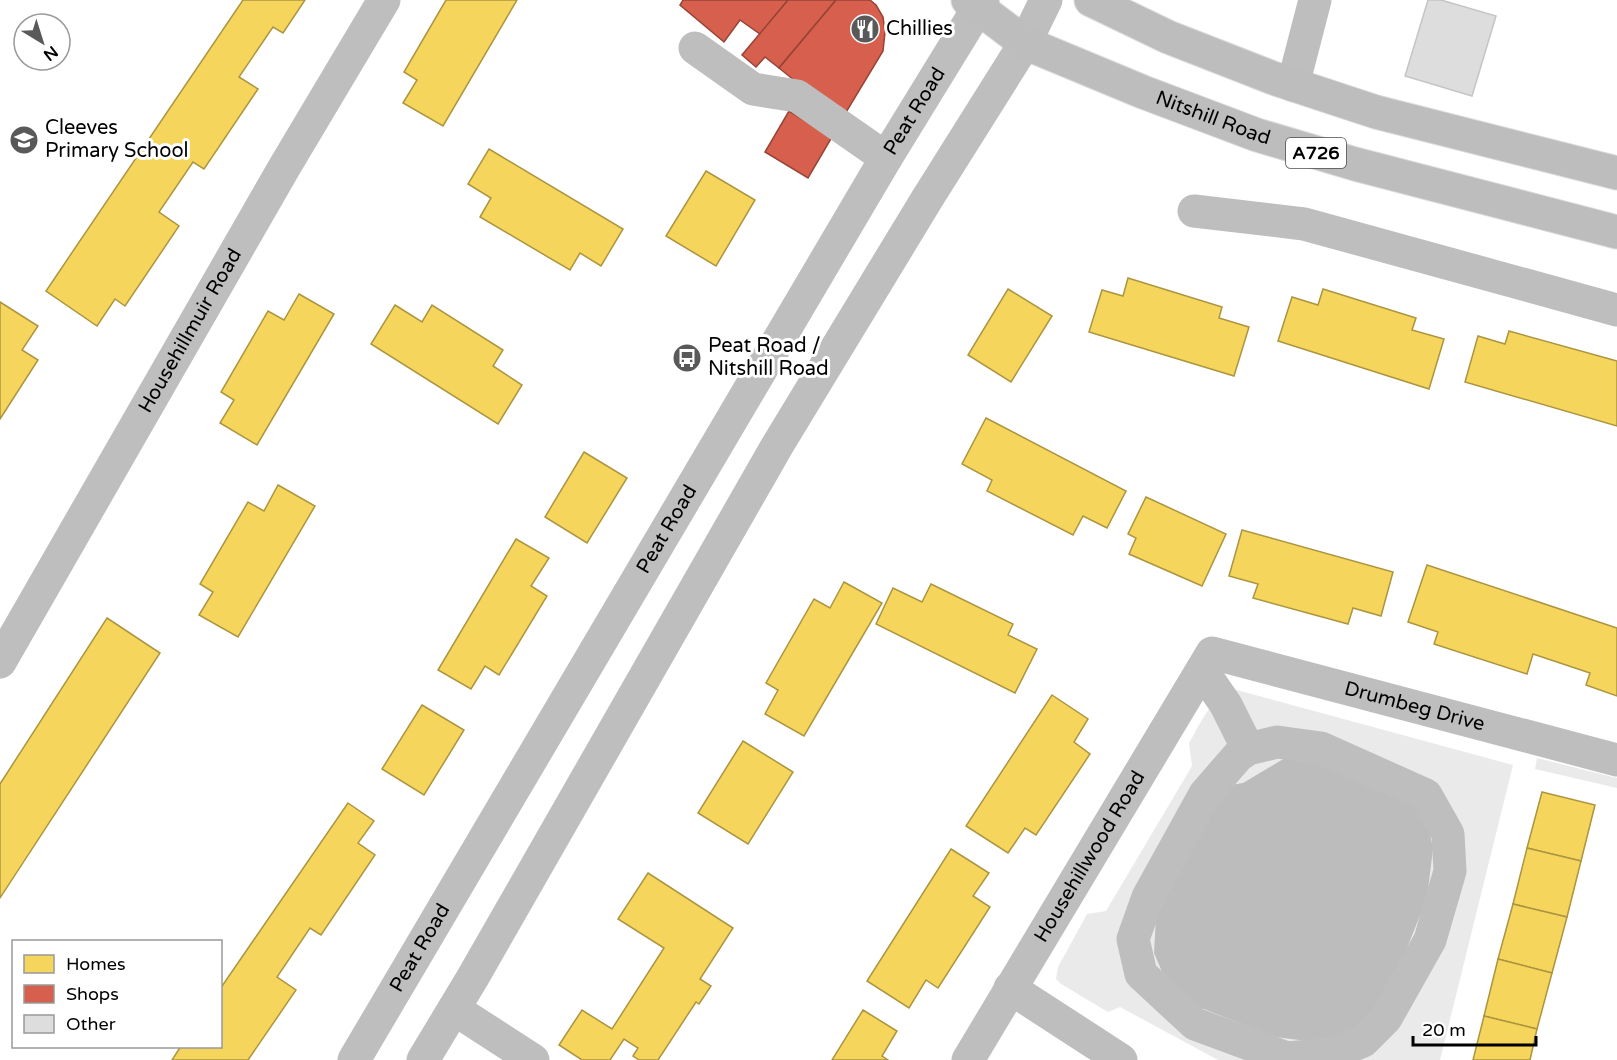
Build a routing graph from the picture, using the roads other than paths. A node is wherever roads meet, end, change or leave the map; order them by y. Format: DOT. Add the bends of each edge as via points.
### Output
graph roads {
  1 [pos="384,0"];
  2 [pos="1046,0"];
  3 [pos="1091,0"];
  4 [pos="1315,0"];
  5 [pos="976,3"];
  6 [pos="1025,43"];
  7 [pos="695,48"];
  8 [pos="1293,85"];
  9 [pos="886,158"];
  10 [pos="1617,173"];
  11 [pos="1194,211"];
  12 [pos="1617,232"];
  13 [pos="1617,310"];
  14 [pos="1207,661"];
  15 [pos="0,662"];
  16 [pos="1248,749"];
  17 [pos="1617,760"];
  18 [pos="1010,988"];
  19 [pos="454,1009"];
  20 [pos="354,1060"];
  21 [pos="423,1060"];
  22 [pos="533,1060"];
  23 [pos="968,1060"];
  24 [pos="1121,1060"];
  1 -- 15 [label="street, Househillmuir Road"];
  2 -- 6 [label="street"];
  3 -- 8 [label="main road" via="1168,38"];
  4 -- 8 [label="street"];
  5 -- 6 [label="main road, Nitshill Road / A726"];
  5 -- 9 [label="street, Peat Road"];
  6 -- 12 [label="main road, Nitshill Road / A726" via="1257,135"];
  6 -- 19 [label="street" via="777,446"];
  7 -- 9 [label="street" via="753,89 797,96"];
  8 -- 10 [label="main road" via="1376,112"];
  9 -- 20 [label="street, Peat Road"];
  11 -- 13 [label="street" via="1304,224"];
  14 -- 16 [label="street"];
  14 -- 17 [label="street, Drumbeg Drive"];
  14 -- 18 [label="street, Househillwood Road"];
  16 -- 16 [label="street" via="1277,742 1321,748 1426,795 1448,834 1450,871 1430,940 1386,1018 1364,1041 1332,1054 1287,1058 1196,1024 1141,974 1133,939 1148,897 1205,794"];
  18 -- 23 [label="street, Househillwood Road"];
  18 -- 24 [label="street"];
  19 -- 21 [label="street"];
  19 -- 22 [label="street"];
}
